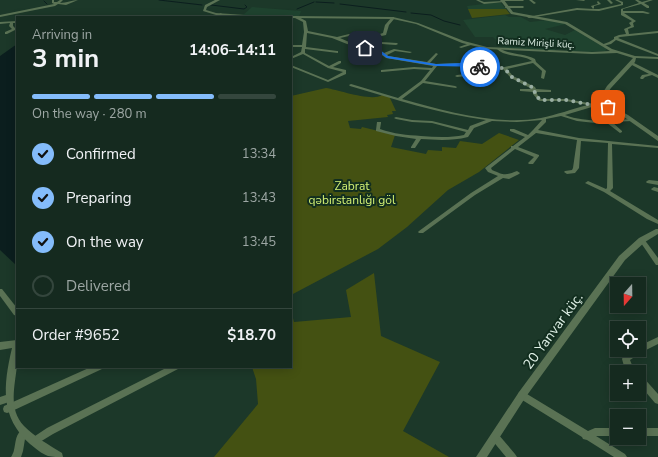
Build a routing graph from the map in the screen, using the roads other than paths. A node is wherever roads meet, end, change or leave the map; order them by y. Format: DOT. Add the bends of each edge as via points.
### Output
graph roads {
  1 [pos="53,0"];
  2 [pos="62,0"];
  3 [pos="77,0"];
  4 [pos="218,0"];
  5 [pos="479,0"];
  6 [pos="523,0"];
  7 [pos="530,0"];
  8 [pos="577,0"];
  9 [pos="608,0"];
  10 [pos="616,0"];
  11 [pos="636,0"];
  12 [pos="652,0"];
  13 [pos="502,1"];
  14 [pos="583,2"];
  15 [pos="598,2"];
  16 [pos="612,2"];
  17 [pos="535,3"];
  18 [pos="641,3"];
  19 [pos="58,4"];
  20 [pos="657,4"];
  21 [pos="574,5"];
  22 [pos="619,6"];
  23 [pos="506,7"];
  24 [pos="523,7"];
  25 [pos="648,7"];
  26 [pos="16,8"];
  27 [pos="593,8"];
  28 [pos="580,9"];
  29 [pos="623,10"];
  30 [pos="19,12"];
  31 [pos="648,14"];
  32 [pos="529,15"];
  33 [pos="0,16"];
  34 [pos="223,16"];
  35 [pos="292,17"];
  36 [pos="296,17"];
  37 [pos="394,18"];
  38 [pos="12,22"];
  39 [pos="16,22"];
  40 [pos="0,23"];
  41 [pos="620,26"];
  42 [pos="633,26"];
  43 [pos="639,26"];
  44 [pos="627,28"];
  45 [pos="648,28"];
  46 [pos="306,32"];
  47 [pos="658,32"];
  48 [pos="6,33"];
  49 [pos="628,35"];
  50 [pos="338,38"];
  51 [pos="615,38"];
  52 [pos="396,44"];
  53 [pos="470,44"];
  54 [pos="603,45"];
  55 [pos="292,46"];
  56 [pos="304,47"];
  57 [pos="461,47"];
  58 [pos="365,48"];
  59 [pos="499,49"];
  60 [pos="376,50"];
  61 [pos="337,52"];
  62 [pos="410,52"];
  63 [pos="617,52"];
  64 [pos="303,53"];
  65 [pos="364,54"];
  66 [pos="436,54"];
  67 [pos="657,54"];
  68 [pos="384,55"];
  69 [pos="467,57"];
  70 [pos="635,57"];
  71 [pos="292,58"];
  72 [pos="403,60"];
  73 [pos="340,62"];
  74 [pos="534,62"];
  75 [pos="428,63"];
  76 [pos="631,63"];
  77 [pos="464,64"];
  78 [pos="399,65"];
  79 [pos="436,65"];
  80 [pos="292,66"];
  81 [pos="472,66"];
  82 [pos="329,67"];
  83 [pos="485,68"];
  84 [pos="504,68"];
  85 [pos="512,68"];
  86 [pos="433,69"];
  87 [pos="520,70"];
  88 [pos="382,71"];
  89 [pos="459,74"];
  90 [pos="652,74"];
  91 [pos="468,75"];
  92 [pos="658,77"];
  93 [pos="483,78"];
  94 [pos="543,78"];
  95 [pos="642,78"];
  96 [pos="422,82"];
  97 [pos="470,83"];
  98 [pos="351,85"];
  99 [pos="455,87"];
  100 [pos="534,89"];
  101 [pos="521,90"];
  102 [pos="550,91"];
  103 [pos="391,96"];
  104 [pos="400,98"];
  105 [pos="395,102"];
  106 [pos="600,104"];
  107 [pos="593,105"];
  108 [pos="560,114"];
  109 [pos="396,118"];
  110 [pos="543,118"];
  111 [pos="491,120"];
  112 [pos="632,120"];
  113 [pos="608,121"];
  114 [pos="379,123"];
  115 [pos="512,130"];
  116 [pos="535,131"];
  117 [pos="468,132"];
  118 [pos="620,132"];
  119 [pos="527,136"];
  120 [pos="420,137"];
  121 [pos="579,139"];
  122 [pos="658,140"];
  123 [pos="610,143"];
  124 [pos="413,147"];
  125 [pos="513,147"];
  126 [pos="658,147"];
  127 [pos="531,162"];
  128 [pos="567,172"];
  129 [pos="517,173"];
  130 [pos="502,176"];
  131 [pos="649,182"];
  132 [pos="588,183"];
  133 [pos="658,183"];
  134 [pos="608,191"];
  135 [pos="658,222"];
  136 [pos="658,231"];
  137 [pos="421,232"];
  138 [pos="642,240"];
  139 [pos="658,263"];
  140 [pos="0,291"];
  141 [pos="16,309"];
  142 [pos="658,340"];
  143 [pos="16,344"];
  144 [pos="0,346"];
  145 [pos="646,346"];
  146 [pos="16,349"];
  147 [pos="96,368"];
  148 [pos="173,368"];
  149 [pos="646,386"];
  150 [pos="522,395"];
  151 [pos="658,400"];
  152 [pos="4,403"];
  153 [pos="610,432"];
  154 [pos="646,432"];
  155 [pos="658,432"];
  156 [pos="24,433"];
  157 [pos="586,436"];
  158 [pos="495,437"];
  159 [pos="35,441"];
  160 [pos="16,457"];
  161 [pos="58,457"];
  162 [pos="481,457"];
  163 [pos="512,457"];
  164 [pos="622,457"];
  1 -- 19 [label="street" via="53,3"];
  2 -- 19 [label="street"];
  3 -- 19 [label="street"];
  4 -- 34 [label="street" via="204,10"];
  5 -- 13 [label="street" via="484,3"];
  6 -- 13 [label="street"];
  7 -- 17 [label="street"];
  8 -- 14 [label="street"];
  9 -- 16 [label="street"];
  10 -- 22 [label="street" via="622,4"];
  11 -- 18 [label="street"];
  12 -- 18 [label="street"];
  12 -- 20 [label="street"];
  13 -- 23 [label="street"];
  15 -- 27 [label="street" via="600,4 592,6"];
  18 -- 25 [label="street"];
  18 -- 29 [label="street"];
  19 -- 30 [label="street"];
  21 -- 28 [label="street"];
  22 -- 27 [label="street" via="599,10"];
  22 -- 29 [label="street"];
  23 -- 24 [label="street"];
  23 -- 32 [label="street" via="512,13"];
  26 -- 30 [label="street"];
  27 -- 28 [label="street"];
  28 -- 32 [label="street"];
  29 -- 31 [label="street"];
  29 -- 42 [label="street" via="622,14 634,21 631,24"];
  30 -- 33 [label="street"];
  32 -- 54 [label="street" via="566,23"];
  35 -- 36 [label="street, Ramiz Mirişli küç."];
  36 -- 37 [label="street, Ramiz Mirişli küç."];
  36 -- 46 [label="street" via="305,22"];
  37 -- 50 [label="street" via="387,25 383,35 367,38 345,35"];
  37 -- 53 [label="street, Ramiz Mirişli küç."];
  38 -- 39 [label="street"];
  38 -- 40 [label="street"];
  38 -- 48 [label="street" via="11,27 14,29"];
  41 -- 44 [label="street"];
  42 -- 43 [label="street"];
  42 -- 44 [label="street"];
  44 -- 49 [label="street"];
  45 -- 47 [label="street"];
  46 -- 50 [label="street"];
  46 -- 56 [label="street"];
  47 -- 49 [label="street"];
  49 -- 51 [label="street"];
  50 -- 58 [label="street"];
  51 -- 54 [label="street"];
  51 -- 67 [label="street"];
  52 -- 60 [label="street" via="381,43"];
  53 -- 57 [label="street"];
  53 -- 59 [label="street, Ramiz Mirişli küç."];
  54 -- 63 [label="street"];
  55 -- 56 [label="street"];
  56 -- 61 [label="street"];
  56 -- 64 [label="street"];
  58 -- 60 [label="street"];
  58 -- 65 [label="street"];
  59 -- 63 [label="street, Ramiz Mirişli küç."];
  59 -- 74 [label="street" via="502,52 531,58"];
  60 -- 68 [label="street"];
  62 -- 68 [label="street" via="394,50"];
  63 -- 70 [label="street"];
  64 -- 71 [label="street"];
  64 -- 82 [label="street"];
  66 -- 75 [label="street"];
  67 -- 70 [label="street"];
  68 -- 72 [label="street"];
  69 -- 77 [label="street"];
  70 -- 76 [label="street"];
  72 -- 75 [label="street"];
  72 -- 78 [label="street"];
  73 -- 82 [label="street"];
  74 -- 85 [label="street"];
  74 -- 94 [label="street" via="544,71"];
  75 -- 79 [label="street"];
  76 -- 90 [label="street"];
  76 -- 106 [label="street" via="599,100"];
  77 -- 79 [label="street"];
  77 -- 81 [label="street"];
  79 -- 86 [label="street"];
  80 -- 82 [label="street" via="328,81 345,73"];
  81 -- 83 [label="street"];
  81 -- 91 [label="street" via="468,70"];
  83 -- 84 [label="street"];
  83 -- 93 [label="street"];
  84 -- 85 [label="street"];
  84 -- 100 [label="street" via="512,77"];
  85 -- 87 [label="street"];
  86 -- 88 [label="street"];
  86 -- 96 [label="street"];
  89 -- 91 [label="street"];
  90 -- 92 [label="street"];
  90 -- 95 [label="street"];
  91 -- 97 [label="street"];
  96 -- 99 [label="street"];
  96 -- 104 [label="street"];
  98 -- 103 [label="street"];
  100 -- 101 [label="street"];
  100 -- 102 [label="street"];
  100 -- 107 [label="street" via="540,100 566,100"];
  103 -- 104 [label="street"];
  103 -- 105 [label="street"];
  104 -- 111 [label="street"];
  106 -- 107 [label="street"];
  106 -- 112 [label="street"];
  107 -- 108 [label="street"];
  108 -- 110 [label="street"];
  108 -- 113 [label="street" via="574,120"];
  109 -- 117 [label="street" via="432,122"];
  110 -- 111 [label="street"];
  110 -- 116 [label="street" via="544,121"];
  111 -- 117 [label="street" via="472,127"];
  112 -- 113 [label="street"];
  112 -- 122 [label="street"];
  113 -- 118 [label="street"];
  114 -- 120 [label="street" via="380,131"];
  115 -- 119 [label="street"];
  116 -- 119 [label="street"];
  116 -- 121 [label="street"];
  117 -- 120 [label="street" via="463,137"];
  119 -- 125 [label="street"];
  120 -- 124 [label="street"];
  121 -- 123 [label="street"];
  121 -- 128 [label="street" via="576,168 573,172"];
  123 -- 126 [label="street"];
  123 -- 134 [label="street"];
  125 -- 127 [label="street" via="537,156"];
  125 -- 130 [label="street" via="488,168"];
  129 -- 130 [label="street" via="509,177"];
  130 -- 137 [label="street"];
  131 -- 133 [label="street"];
  132 -- 134 [label="street"];
  134 -- 135 [label="street"];
  136 -- 138 [label="street, 20 Yanvar küç."];
  138 -- 139 [label="street"];
  138 -- 150 [label="street, 20 Yanvar küç." via="622,258"];
  140 -- 141 [label="street"];
  142 -- 145 [label="street"];
  143 -- 144 [label="street"];
  146 -- 152 [label="street"];
  147 -- 152 [label="street"];
  148 -- 159 [label="street"];
  149 -- 151 [label="street"];
  150 -- 157 [label="street"];
  150 -- 158 [label="street, 20 Yanvar küç."];
  152 -- 156 [label="street" via="15,424"];
  153 -- 157 [label="street" via="595,432"];
  154 -- 155 [label="street"];
  156 -- 159 [label="street"];
  156 -- 160 [label="street" via="19,440 19,452"];
  157 -- 164 [label="street"];
  158 -- 162 [label="street, 20 Yanvar küç."];
  158 -- 163 [label="street"];
  159 -- 161 [label="street"];
}
